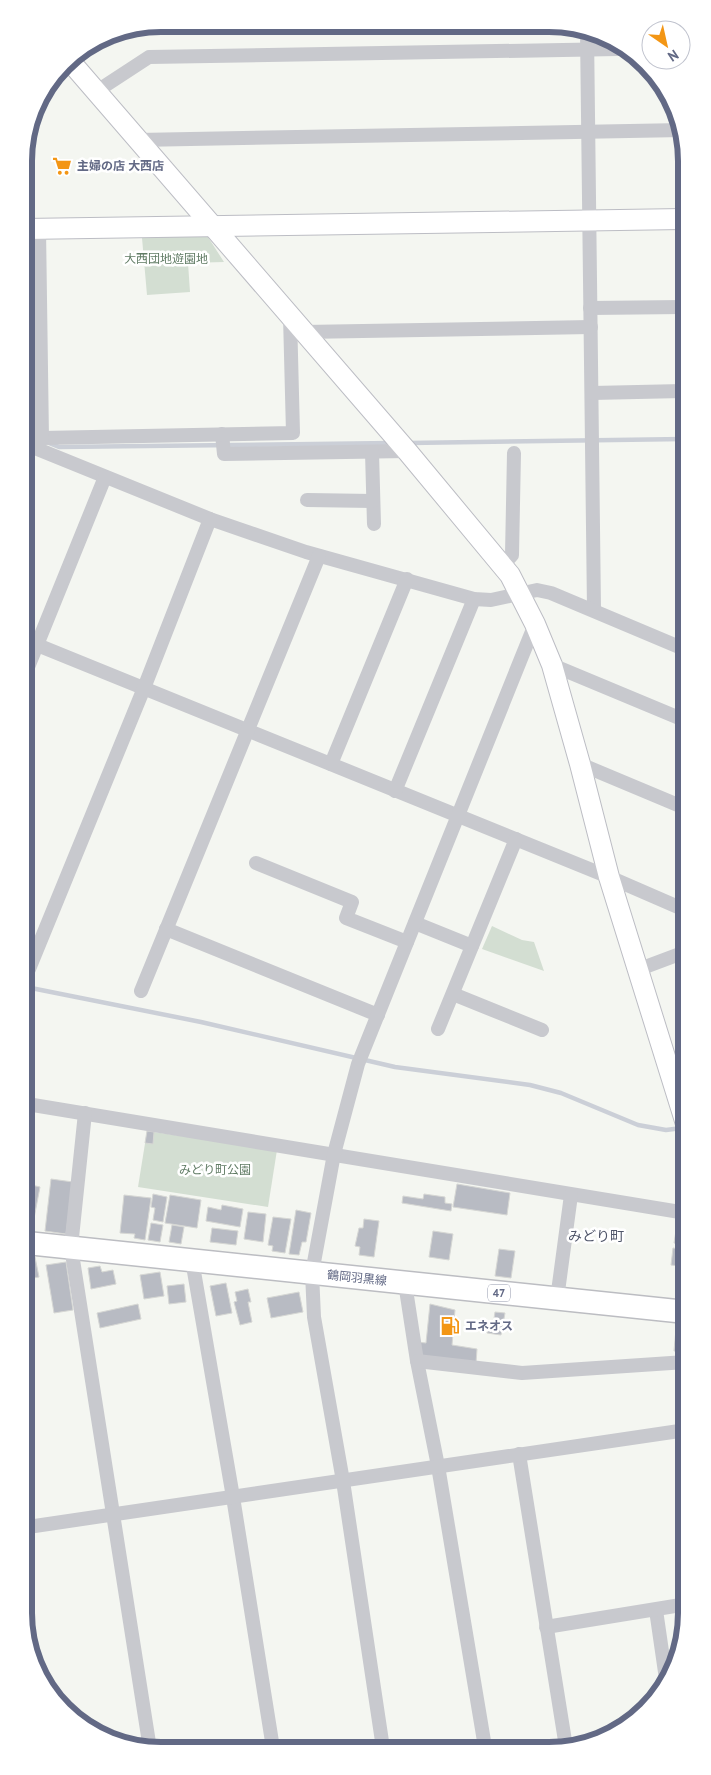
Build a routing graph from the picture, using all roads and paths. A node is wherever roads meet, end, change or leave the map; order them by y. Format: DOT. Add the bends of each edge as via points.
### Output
graph roads {
  1 [pos="587,38"];
  2 [pos="587,49"];
  3 [pos="612,49"];
  4 [pos="75,67"];
  5 [pos="97,91"];
  6 [pos="674,130"];
  7 [pos="588,132"];
  8 [pos="138,140"];
  9 [pos="678,219"];
  10 [pos="589,221"];
  11 [pos="212,226"];
  12 [pos="33,229"];
  13 [pos="678,307"];
  14 [pos="590,308"];
  15 [pos="290,316"];
  16 [pos="591,327"];
  17 [pos="304,332"];
  18 [pos="33,336"];
  19 [pos="678,391"];
  20 [pos="592,393"];
  21 [pos="222,434"];
  22 [pos="34,443"];
  23 [pos="407,450"];
  24 [pos="372,452"];
  25 [pos="514,453"];
  26 [pos="105,477"];
  27 [pos="307,500"];
  28 [pos="373,501"];
  29 [pos="210,519"];
  30 [pos="374,524"];
  31 [pos="319,556"];
  32 [pos="503,565"];
  33 [pos="407,580"];
  34 [pos="521,594"];
  35 [pos="474,599"];
  36 [pos="594,610"];
  37 [pos="535,624"];
  38 [pos="33,639"];
  39 [pos="33,644"];
  40 [pos="678,646"];
  41 [pos="552,665"];
  42 [pos="144,688"];
  43 [pos="678,718"];
  44 [pos="248,730"];
  45 [pos="331,764"];
  46 [pos="580,764"];
  47 [pos="395,791"];
  48 [pos="678,805"];
  49 [pos="459,816"];
  50 [pos="516,840"];
  51 [pos="256,862"];
  52 [pos="609,877"];
  53 [pos="678,907"];
  54 [pos="415,923"];
  55 [pos="166,929"];
  56 [pos="407,942"];
  57 [pos="472,946"];
  58 [pos="678,955"];
  59 [pos="33,958"];
  60 [pos="637,970"];
  61 [pos="141,991"];
  62 [pos="453,994"];
  63 [pos="378,1014"];
  64 [pos="438,1028"];
  65 [pos="542,1030"];
  66 [pos="678,1099"];
  67 [pos="33,1105"];
  68 [pos="86,1113"];
  69 [pos="334,1154"];
  70 [pos="571,1195"];
  71 [pos="678,1212"];
  72 [pos="33,1244"];
  73 [pos="71,1247"];
  74 [pos="192,1260"];
  75 [pos="312,1273"];
  76 [pos="405,1283"];
  77 [pos="557,1299"];
  78 [pos="678,1311"];
  79 [pos="417,1361"];
  80 [pos="678,1363"];
  81 [pos="678,1431"];
  82 [pos="519,1454"];
  83 [pos="438,1466"];
  84 [pos="342,1480"];
  85 [pos="233,1497"];
  86 [pos="112,1515"];
  87 [pos="33,1526"];
  88 [pos="678,1606"];
  89 [pos="656,1610"];
  90 [pos="546,1626"];
  91 [pos="665,1671"];
  92 [pos="565,1741"];
  93 [pos="149,1742"];
  94 [pos="272,1742"];
  95 [pos="382,1742"];
  96 [pos="483,1742"];
  1 -- 2 [label="street"];
  2 -- 3 [label="street"];
  2 -- 5 [label="street" via="148,57"];
  2 -- 7 [label="street"];
  4 -- 5 [label="street"];
  5 -- 8 [label="street"];
  6 -- 7 [label="street"];
  7 -- 8 [label="street"];
  7 -- 10 [label="street"];
  8 -- 11 [label="street"];
  9 -- 10 [label="street"];
  10 -- 11 [label="street"];
  10 -- 14 [label="street"];
  11 -- 12 [label="street"];
  11 -- 15 [label="street"];
  13 -- 14 [label="street"];
  14 -- 16 [label="street"];
  15 -- 17 [label="street"];
  15 -- 21 [label="street" via="293,433"];
  16 -- 17 [label="street"];
  16 -- 20 [label="street"];
  17 -- 23 [label="street"];
  18 -- 22 [label="street"];
  19 -- 20 [label="street"];
  20 -- 36 [label="street"];
  21 -- 22 [label="street"];
  21 -- 24 [label="street" via="224,454"];
  22 -- 26 [label="street"];
  23 -- 24 [label="street"];
  23 -- 32 [label="street"];
  24 -- 28 [label="street"];
  25 -- 32 [label="street" via="512,554"];
  26 -- 29 [label="street"];
  26 -- 38 [label="street"];
  27 -- 28 [label="street"];
  28 -- 30 [label="street"];
  29 -- 31 [label="street"];
  29 -- 42 [label="street"];
  31 -- 33 [label="street"];
  31 -- 44 [label="street"];
  32 -- 34 [label="street"];
  33 -- 35 [label="street"];
  33 -- 45 [label="street"];
  34 -- 35 [label="street" via="491,600"];
  34 -- 36 [label="street" via="538,590"];
  34 -- 37 [label="street"];
  35 -- 47 [label="street"];
  36 -- 40 [label="street"];
  37 -- 41 [label="street"];
  37 -- 49 [label="street"];
  39 -- 42 [label="street"];
  41 -- 43 [label="street"];
  41 -- 46 [label="street"];
  42 -- 44 [label="street"];
  42 -- 59 [label="street"];
  44 -- 45 [label="street"];
  44 -- 55 [label="street"];
  45 -- 47 [label="street"];
  46 -- 48 [label="street"];
  46 -- 52 [label="street"];
  47 -- 49 [label="street"];
  49 -- 50 [label="street"];
  49 -- 54 [label="street"];
  50 -- 52 [label="street"];
  50 -- 57 [label="street"];
  51 -- 56 [label="street" via="352,902 346,918"];
  52 -- 53 [label="street"];
  52 -- 60 [label="street"];
  54 -- 56 [label="street"];
  54 -- 57 [label="street"];
  55 -- 61 [label="street"];
  55 -- 63 [label="street"];
  56 -- 63 [label="street"];
  57 -- 62 [label="street"];
  58 -- 60 [label="street"];
  60 -- 66 [label="street"];
  62 -- 64 [label="street"];
  62 -- 65 [label="street"];
  63 -- 69 [label="street" via="358,1064"];
  67 -- 68 [label="street"];
  68 -- 69 [label="street"];
  68 -- 73 [label="street"];
  69 -- 70 [label="street"];
  69 -- 75 [label="street"];
  70 -- 71 [label="street"];
  70 -- 77 [label="street"];
  72 -- 73 [label="main road, 鶴岡羽黒線 / 47"];
  73 -- 74 [label="main road, 鶴岡羽黒線 / 47"];
  73 -- 86 [label="street"];
  74 -- 75 [label="main road, 鶴岡羽黒線 / 47"];
  74 -- 85 [label="street"];
  75 -- 76 [label="main road, 鶴岡羽黒線 / 47"];
  75 -- 84 [label="street" via="314,1317"];
  76 -- 77 [label="main road, 鶴岡羽黒線 / 47"];
  76 -- 79 [label="street"];
  77 -- 78 [label="main road, 鶴岡羽黒線 / 47"];
  79 -- 80 [label="street" via="522,1373"];
  79 -- 83 [label="street"];
  81 -- 82 [label="street"];
  82 -- 83 [label="street"];
  82 -- 90 [label="street"];
  83 -- 84 [label="street"];
  83 -- 96 [label="street"];
  84 -- 85 [label="street"];
  84 -- 95 [label="street"];
  85 -- 86 [label="street"];
  85 -- 94 [label="street"];
  86 -- 87 [label="street"];
  86 -- 93 [label="street"];
  88 -- 89 [label="street"];
  89 -- 90 [label="street"];
  89 -- 91 [label="street"];
  90 -- 92 [label="street"];
}
